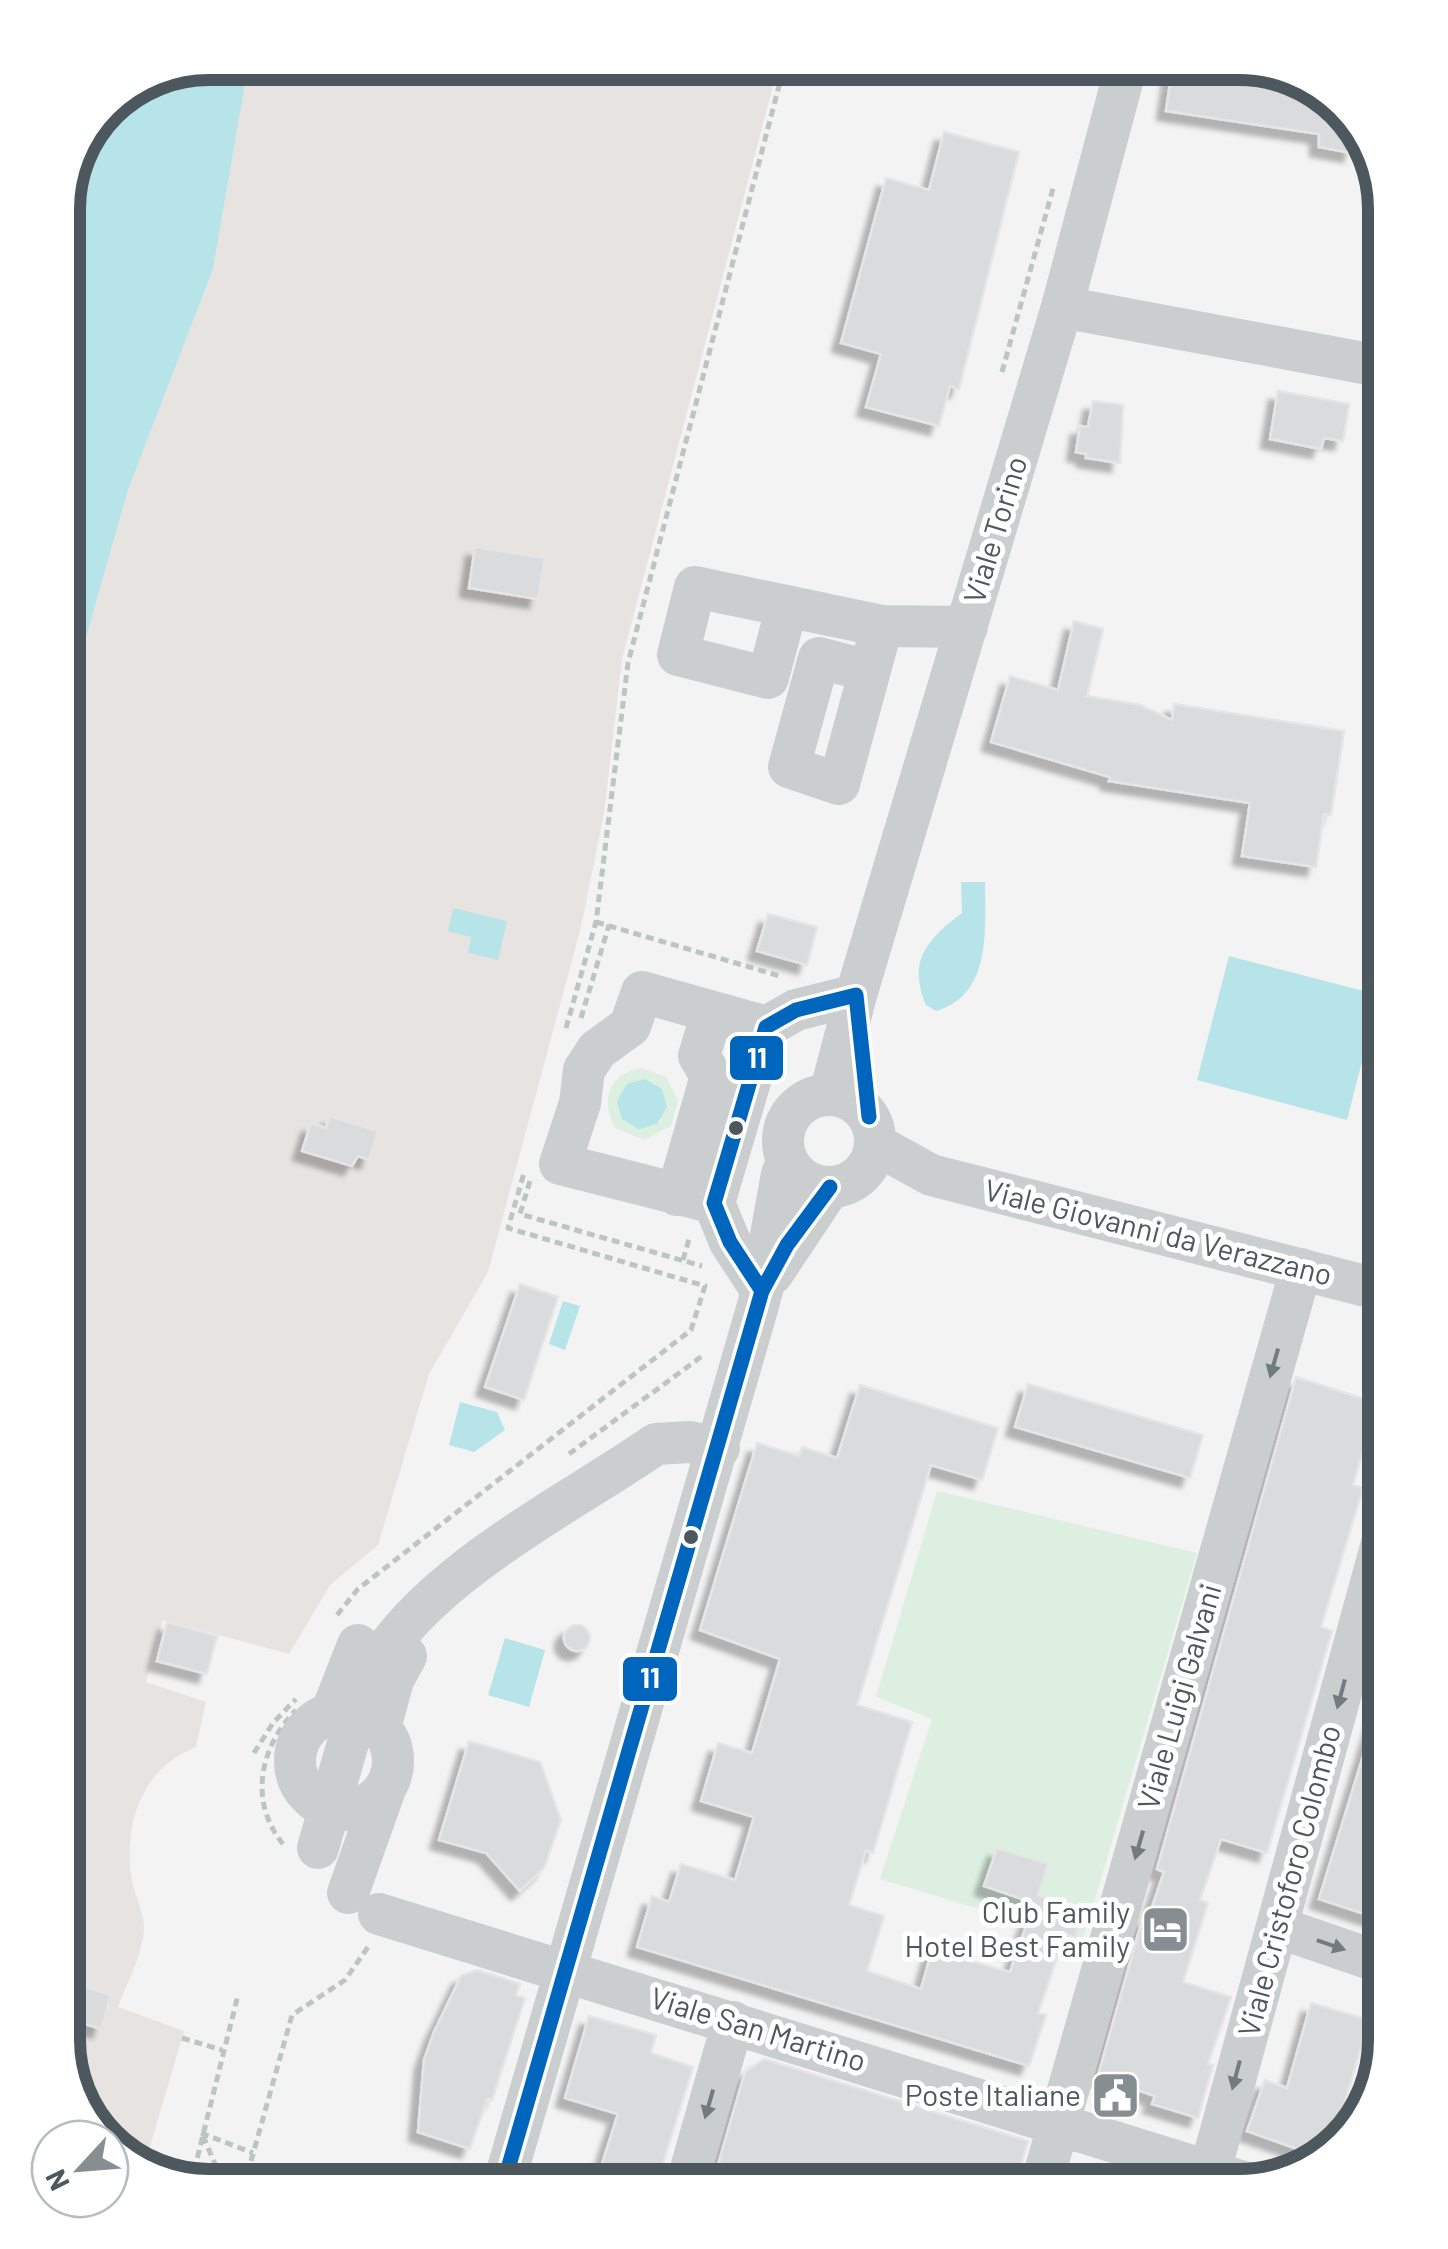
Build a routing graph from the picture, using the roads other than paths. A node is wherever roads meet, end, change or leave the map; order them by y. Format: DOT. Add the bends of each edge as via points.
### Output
graph roads {
  1 [pos="1122,80"];
  2 [pos="1062,307"];
  3 [pos="1368,364"];
  4 [pos="786,610"];
  5 [pos="882,626"];
  6 [pos="967,627"];
  7 [pos="869,671"];
  8 [pos="856,994"];
  9 [pos="712,1014"];
  10 [pos="766,1028"];
  11 [pos="830,1094"];
  12 [pos="872,1131"];
  13 [pos="788,1162"];
  14 [pos="931,1174"];
  15 [pos="841,1184"];
  16 [pos="696,1199"];
  17 [pos="1301,1270"];
  18 [pos="1368,1287"];
  19 [pos="762,1291"];
  20 [pos="719,1448"];
  21 [pos="570,1479"];
  22 [pos="1368,1621"];
  23 [pos="364,1687"];
  24 [pos="333,1716"];
  25 [pos="385,1789"];
  26 [pos="318,1828"];
  27 [pos="1277,1927"];
  28 [pos="1368,1958"];
  29 [pos="568,1970"];
  30 [pos="733,2022"];
  31 [pos="1060,2125"];
  32 [pos="508,2169"];
  33 [pos="691,2169"];
  34 [pos="1046,2169"];
  35 [pos="1203,2169"];
  36 [pos="1211,2169"];
  1 -- 2 [label="street, Viale Torino"];
  2 -- 3 [label="street"];
  2 -- 6 [label="street, Viale Torino"];
  4 -- 5 [label="street"];
  5 -- 6 [label="street"];
  5 -- 7 [label="street"];
  6 -- 8 [label="street, Viale Torino"];
  8 -- 10 [label="street" via="796,1010"];
  8 -- 11 [label="street, Viale Torino"];
  8 -- 12 [label="street, Viale Torino"];
  9 -- 10 [label="street"];
  9 -- 16 [label="street" via="700,1056 711,1076"];
  9 -- 16 [label="street" via="642,992 630,1026 597,1050 584,1070 560,1164"];
  10 -- 16 [label="street"];
  11 -- 12 [label="street" via="852,1100"];
  11 -- 13 [label="street" via="809,1099 787,1121"];
  12 -- 14 [label="street, Viale Giovanni da Verazzano"];
  12 -- 15 [label="street" via="868,1166"];
  13 -- 15 [label="street" via="801,1178"];
  13 -- 19 [label="street"];
  14 -- 15 [label="street, Viale Giovanni da Verazzano"];
  14 -- 17 [label="street, Viale Giovanni da Verazzano"];
  15 -- 19 [label="street" via="787,1246"];
  16 -- 19 [label="street"];
  17 -- 18 [label="street, Viale Giovanni da Verazzano"];
  17 -- 31 [label="street, Viale Luigi Galvani, one-way"];
  19 -- 20 [label="street"];
  20 -- 21 [label="street" via="656,1444"];
  20 -- 29 [label="street"];
  21 -- 23 [label="street" via="411,1616 380,1653"];
  21 -- 24 [label="street" via="548,1540 408,1652 393,1680"];
  22 -- 27 [label="street, Viale Cristoforo Colombo, one-way"];
  24 -- 25 [label="street" via="393,1758"];
  24 -- 25 [label="street" via="316,1720 298,1745 294,1760 304,1790 345,1811"];
  24 -- 26 [label="street"];
  25 -- 29 [label="street, Viale San Martino" via="364,1904"];
  27 -- 28 [label="street, one-way"];
  27 -- 36 [label="street, Viale Cristoforo Colombo, one-way"];
  29 -- 30 [label="street, Viale San Martino"];
  29 -- 32 [label="street"];
  30 -- 31 [label="street, Viale San Martino"];
  30 -- 33 [label="street, one-way"];
  31 -- 34 [label="street, Viale Luigi Galvani"];
  31 -- 35 [label="street, Viale San Martino"];
}
